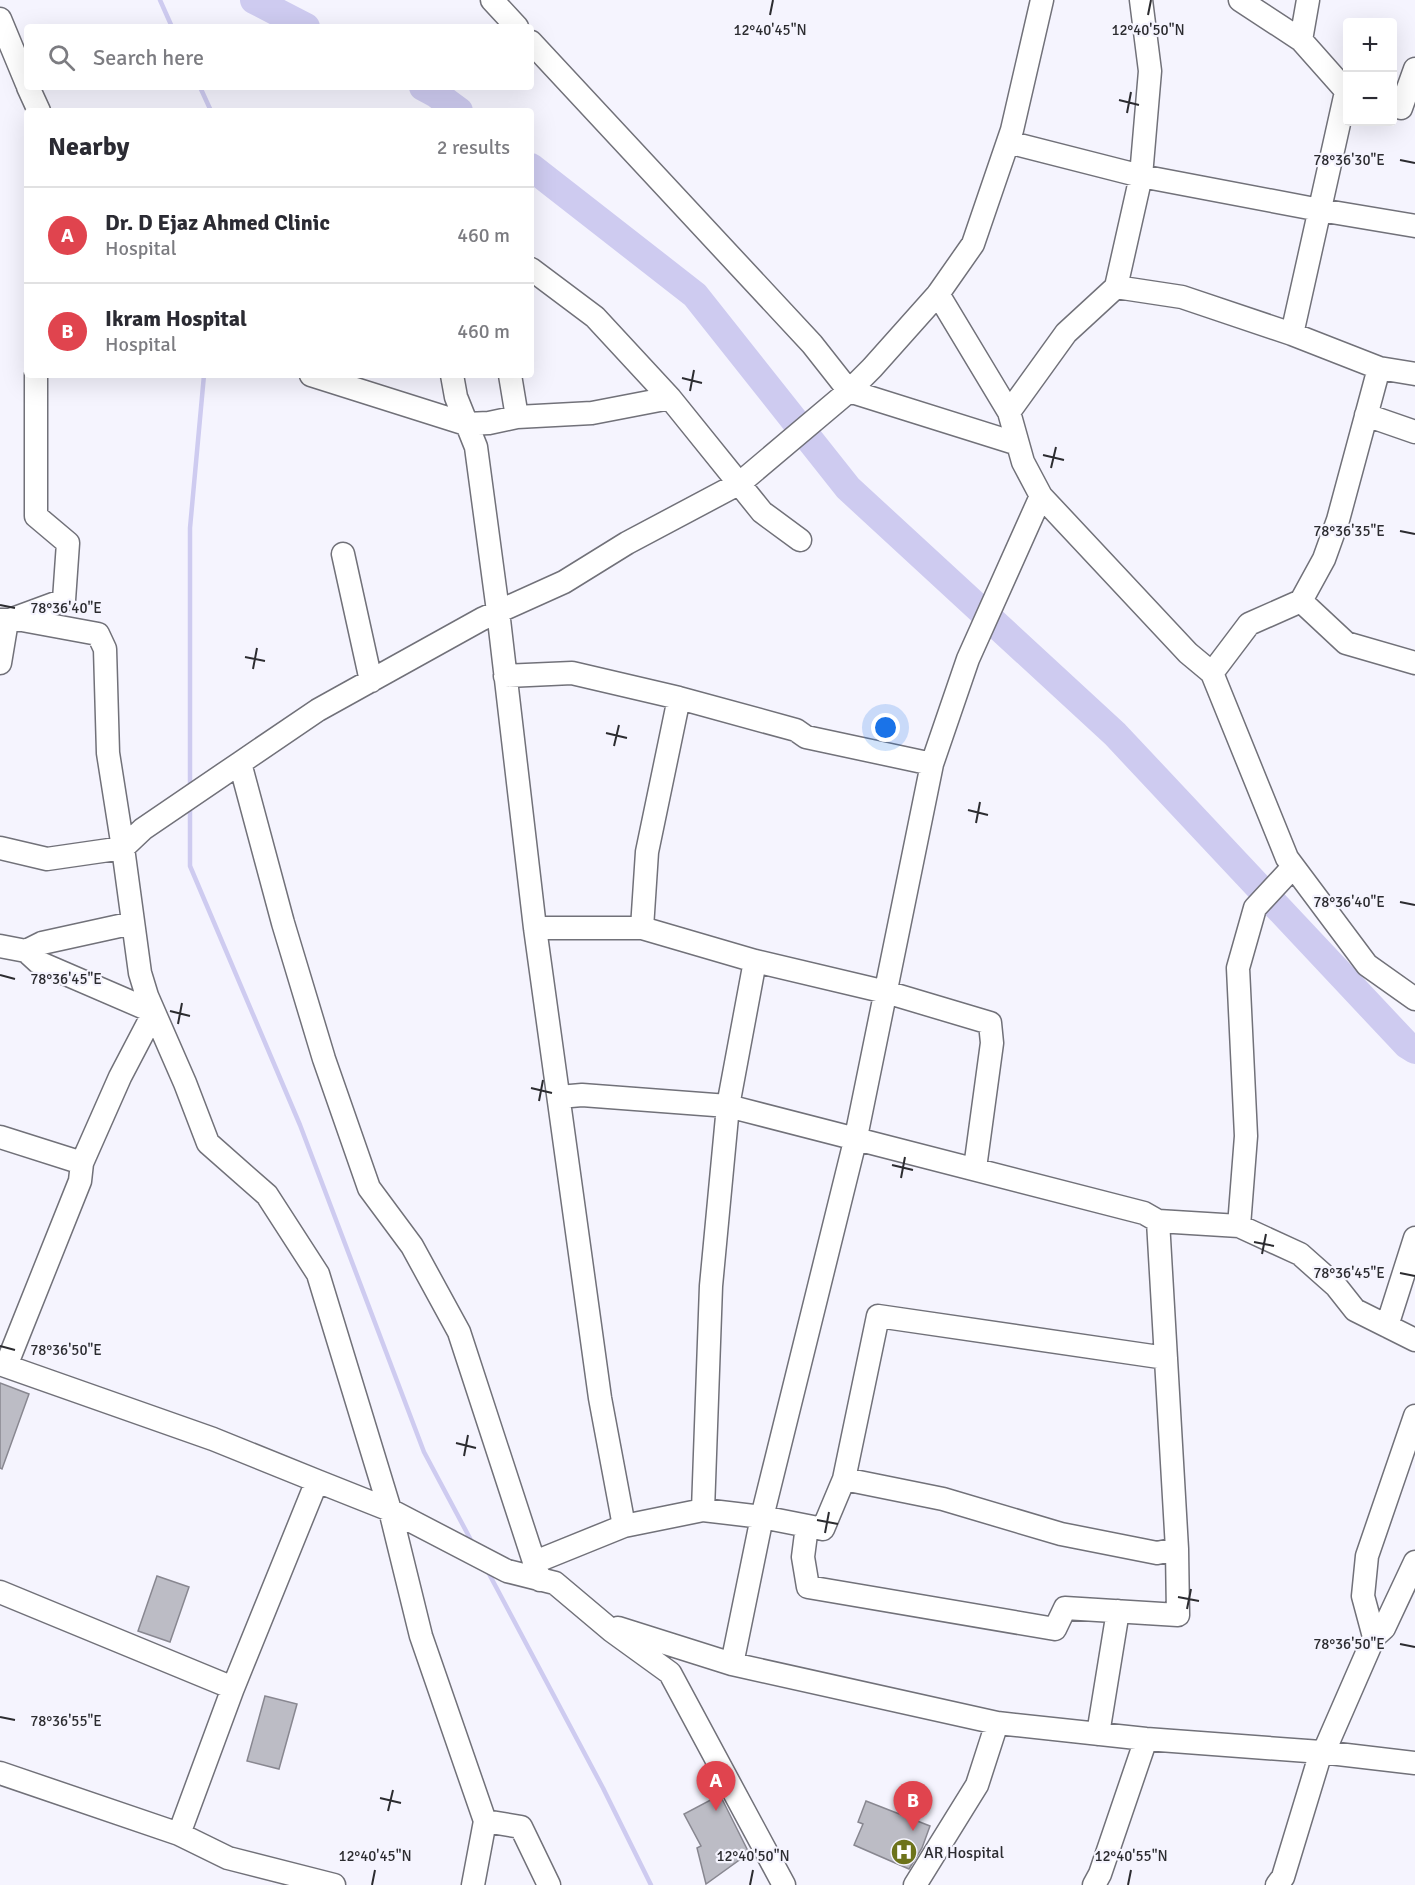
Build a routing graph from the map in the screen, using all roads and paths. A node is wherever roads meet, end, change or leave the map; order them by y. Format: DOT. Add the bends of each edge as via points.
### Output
graph roads {
  1 [pos="492,0"];
  2 [pos="1042,0"];
  3 [pos="1141,0"];
  4 [pos="1240,0"];
  5 [pos="1308,0"];
  6 [pos="0,19"];
  7 [pos="515,24"];
  8 [pos="1301,40"];
  9 [pos="534,45"];
  10 [pos="1415,69"];
  11 [pos="24,76"];
  12 [pos="1343,87"];
  13 [pos="30,90"];
  14 [pos="38,108"];
  15 [pos="1343,109"];
  16 [pos="1403,109"];
  17 [pos="1008,142"];
  18 [pos="1141,176"];
  19 [pos="1320,210"];
  20 [pos="1415,226"];
  21 [pos="534,271"];
  22 [pos="1116,287"];
  23 [pos="938,294"];
  24 [pos="1292,334"];
  25 [pos="1379,368"];
  26 [pos="1415,374"];
  27 [pos="36,378"];
  28 [pos="320,378"];
  29 [pos="453,378"];
  30 [pos="510,378"];
  31 [pos="849,391"];
  32 [pos="670,398"];
  33 [pos="1009,412"];
  34 [pos="1366,416"];
  35 [pos="517,417"];
  36 [pos="466,424"];
  37 [pos="1415,432"];
  38 [pos="1018,444"];
  39 [pos="740,483"];
  40 [pos="1041,496"];
  41 [pos="800,540"];
  42 [pos="343,554"];
  43 [pos="1301,601"];
  44 [pos="498,611"];
  45 [pos="3,621"];
  46 [pos="0,663"];
  47 [pos="1415,663"];
  48 [pos="1212,673"];
  49 [pos="505,676"];
  50 [pos="371,681"];
  51 [pos="679,698"];
  52 [pos="240,763"];
  53 [pos="932,764"];
  54 [pos="0,848"];
  55 [pos="123,848"];
  56 [pos="1293,867"];
  57 [pos="133,923"];
  58 [pos="535,928"];
  59 [pos="642,928"];
  60 [pos="0,946"];
  61 [pos="26,951"];
  62 [pos="755,961"];
  63 [pos="886,992"];
  64 [pos="1415,999"];
  65 [pos="153,1012"];
  66 [pos="559,1097"];
  67 [pos="728,1106"];
  68 [pos="0,1137"];
  69 [pos="856,1137"];
  70 [pos="82,1163"];
  71 [pos="975,1168"];
  72 [pos="1158,1221"];
  73 [pos="1239,1226"];
  74 [pos="1415,1238"];
  75 [pos="1387,1326"];
  76 [pos="1415,1340"];
  77 [pos="1166,1358"];
  78 [pos="3,1365"];
  79 [pos="1415,1416"];
  80 [pos="844,1479"];
  81 [pos="317,1480"];
  82 [pos="390,1510"];
  83 [pos="703,1510"];
  84 [pos="762,1517"];
  85 [pos="624,1526"];
  86 [pos="807,1526"];
  87 [pos="1177,1549"];
  88 [pos="1415,1562"];
  89 [pos="538,1571"];
  90 [pos="0,1592"];
  91 [pos="1118,1611"];
  92 [pos="602,1623"];
  93 [pos="1374,1637"];
  94 [pos="732,1664"];
  95 [pos="232,1688"];
  96 [pos="997,1723"];
  97 [pos="1098,1734"];
  98 [pos="1146,1739"];
  99 [pos="1321,1752"];
  100 [pos="1415,1763"];
  101 [pos="0,1773"];
  102 [pos="485,1821"];
  103 [pos="179,1834"];
  104 [pos="334,1885"];
  105 [pos="473,1885"];
  106 [pos="549,1885"];
  107 [pos="784,1885"];
  108 [pos="915,1885"];
  109 [pos="1094,1885"];
  110 [pos="1277,1885"];
  1 -- 7 [label="street"];
  2 -- 17 [label="street"];
  3 -- 18 [label="street" via="1150,71"];
  4 -- 8 [label="street"];
  5 -- 8 [label="street"];
  6 -- 11 [label="street"];
  8 -- 12 [label="street"];
  9 -- 31 [label="street" via="812,344"];
  10 -- 16 [label="street"];
  13 -- 14 [label="street"];
  15 -- 19 [label="street"];
  17 -- 18 [label="street"];
  17 -- 23 [label="street" via="973,244"];
  18 -- 19 [label="street"];
  18 -- 22 [label="street"];
  19 -- 20 [label="street"];
  19 -- 24 [label="street"];
  21 -- 32 [label="street" via="595,317"];
  22 -- 24 [label="street" via="1182,297"];
  22 -- 33 [label="street" via="1066,333"];
  23 -- 31 [label="street"];
  23 -- 33 [label="street"];
  24 -- 25 [label="street"];
  25 -- 26 [label="street"];
  25 -- 34 [label="street"];
  27 -- 45 [label="street" via="36,516 68,543 64,600"];
  28 -- 36 [label="street"];
  29 -- 36 [label="street"];
  30 -- 35 [label="street"];
  31 -- 38 [label="street"];
  31 -- 39 [label="street"];
  32 -- 35 [label="street" via="592,413"];
  32 -- 39 [label="street"];
  33 -- 38 [label="street"];
  34 -- 37 [label="street"];
  34 -- 43 [label="street" via="1338,520 1324,559"];
  35 -- 36 [label="street"];
  36 -- 44 [label="street" via="476,447"];
  38 -- 40 [label="street"];
  39 -- 41 [label="street" via="762,512"];
  39 -- 44 [label="street" via="627,543 564,582"];
  40 -- 48 [label="street" via="1188,654"];
  40 -- 53 [label="street" via="968,659"];
  42 -- 50 [label="street"];
  43 -- 47 [label="street" via="1346,642"];
  43 -- 48 [label="street" via="1249,624"];
  44 -- 49 [label="street"];
  44 -- 50 [label="street"];
  45 -- 46 [label="street"];
  45 -- 55 [label="street" via="22,620 98,634 105,649 108,753"];
  48 -- 56 [label="street"];
  49 -- 51 [label="street" via="572,673"];
  49 -- 58 [label="street"];
  50 -- 52 [label="street" via="318,710"];
  51 -- 53 [label="street" via="796,730 806,737"];
  51 -- 59 [label="street" via="647,852"];
  52 -- 55 [label="street" via="144,829"];
  52 -- 89 [label="street" via="324,1059 369,1188 412,1245 459,1332"];
  53 -- 63 [label="street"];
  54 -- 55 [label="street" via="47,859"];
  55 -- 57 [label="street"];
  56 -- 64 [label="street" via="1367,965"];
  56 -- 73 [label="street" via="1255,908 1238,968 1246,1136"];
  57 -- 61 [label="street" via="42,943"];
  57 -- 65 [label="street" via="140,973"];
  58 -- 59 [label="street"];
  58 -- 66 [label="street"];
  59 -- 62 [label="street"];
  60 -- 61 [label="street"];
  61 -- 65 [label="street" via="38,962"];
  62 -- 63 [label="street"];
  62 -- 67 [label="street"];
  63 -- 69 [label="street"];
  63 -- 71 [label="street" via="990,1023 992,1043"];
  65 -- 70 [label="street"];
  65 -- 82 [label="street" via="208,1143 267,1195 318,1274"];
  66 -- 67 [label="street" via="582,1095"];
  66 -- 85 [label="street" via="600,1398"];
  67 -- 69 [label="street"];
  67 -- 83 [label="street" via="711,1286"];
  68 -- 70 [label="street"];
  69 -- 71 [label="street"];
  69 -- 84 [label="street"];
  70 -- 78 [label="street" via="80,1181"];
  71 -- 72 [label="street" via="1144,1213"];
  72 -- 73 [label="street"];
  72 -- 77 [label="street"];
  73 -- 75 [label="street" via="1300,1254 1336,1286 1355,1310"];
  74 -- 75 [label="street"];
  75 -- 76 [label="street"];
  77 -- 80 [label="street" via="878,1316"];
  77 -- 87 [label="street"];
  78 -- 81 [label="street"];
  79 -- 93 [label="street" via="1367,1556 1363,1596"];
  80 -- 86 [label="street" via="823,1529"];
  80 -- 87 [label="street" via="943,1499 1061,1534 1157,1552"];
  81 -- 82 [label="street"];
  81 -- 95 [label="street"];
  82 -- 89 [label="street" via="507,1571"];
  82 -- 102 [label="street" via="421,1636"];
  83 -- 84 [label="street"];
  83 -- 85 [label="street"];
  84 -- 86 [label="street"];
  84 -- 94 [label="street"];
  85 -- 89 [label="street"];
  86 -- 91 [label="street" via="803,1557 808,1587 1055,1629 1065,1608"];
  87 -- 91 [label="street" via="1178,1615"];
  88 -- 93 [label="street" via="1384,1628"];
  89 -- 92 [label="street"];
  90 -- 95 [label="street"];
  91 -- 97 [label="street"];
  92 -- 94 [label="street"];
  92 -- 107 [label="street" via="670,1672"];
  93 -- 99 [label="street"];
  94 -- 96 [label="street"];
  95 -- 103 [label="street"];
  96 -- 97 [label="street"];
  96 -- 108 [label="street" via="977,1785"];
  97 -- 98 [label="street"];
  98 -- 99 [label="street"];
  98 -- 109 [label="street"];
  99 -- 100 [label="street"];
  99 -- 110 [label="street" via="1283,1877"];
  101 -- 103 [label="street"];
  102 -- 105 [label="street"];
  102 -- 106 [label="street" via="521,1827"];
  103 -- 104 [label="street" via="228,1858"];
}
